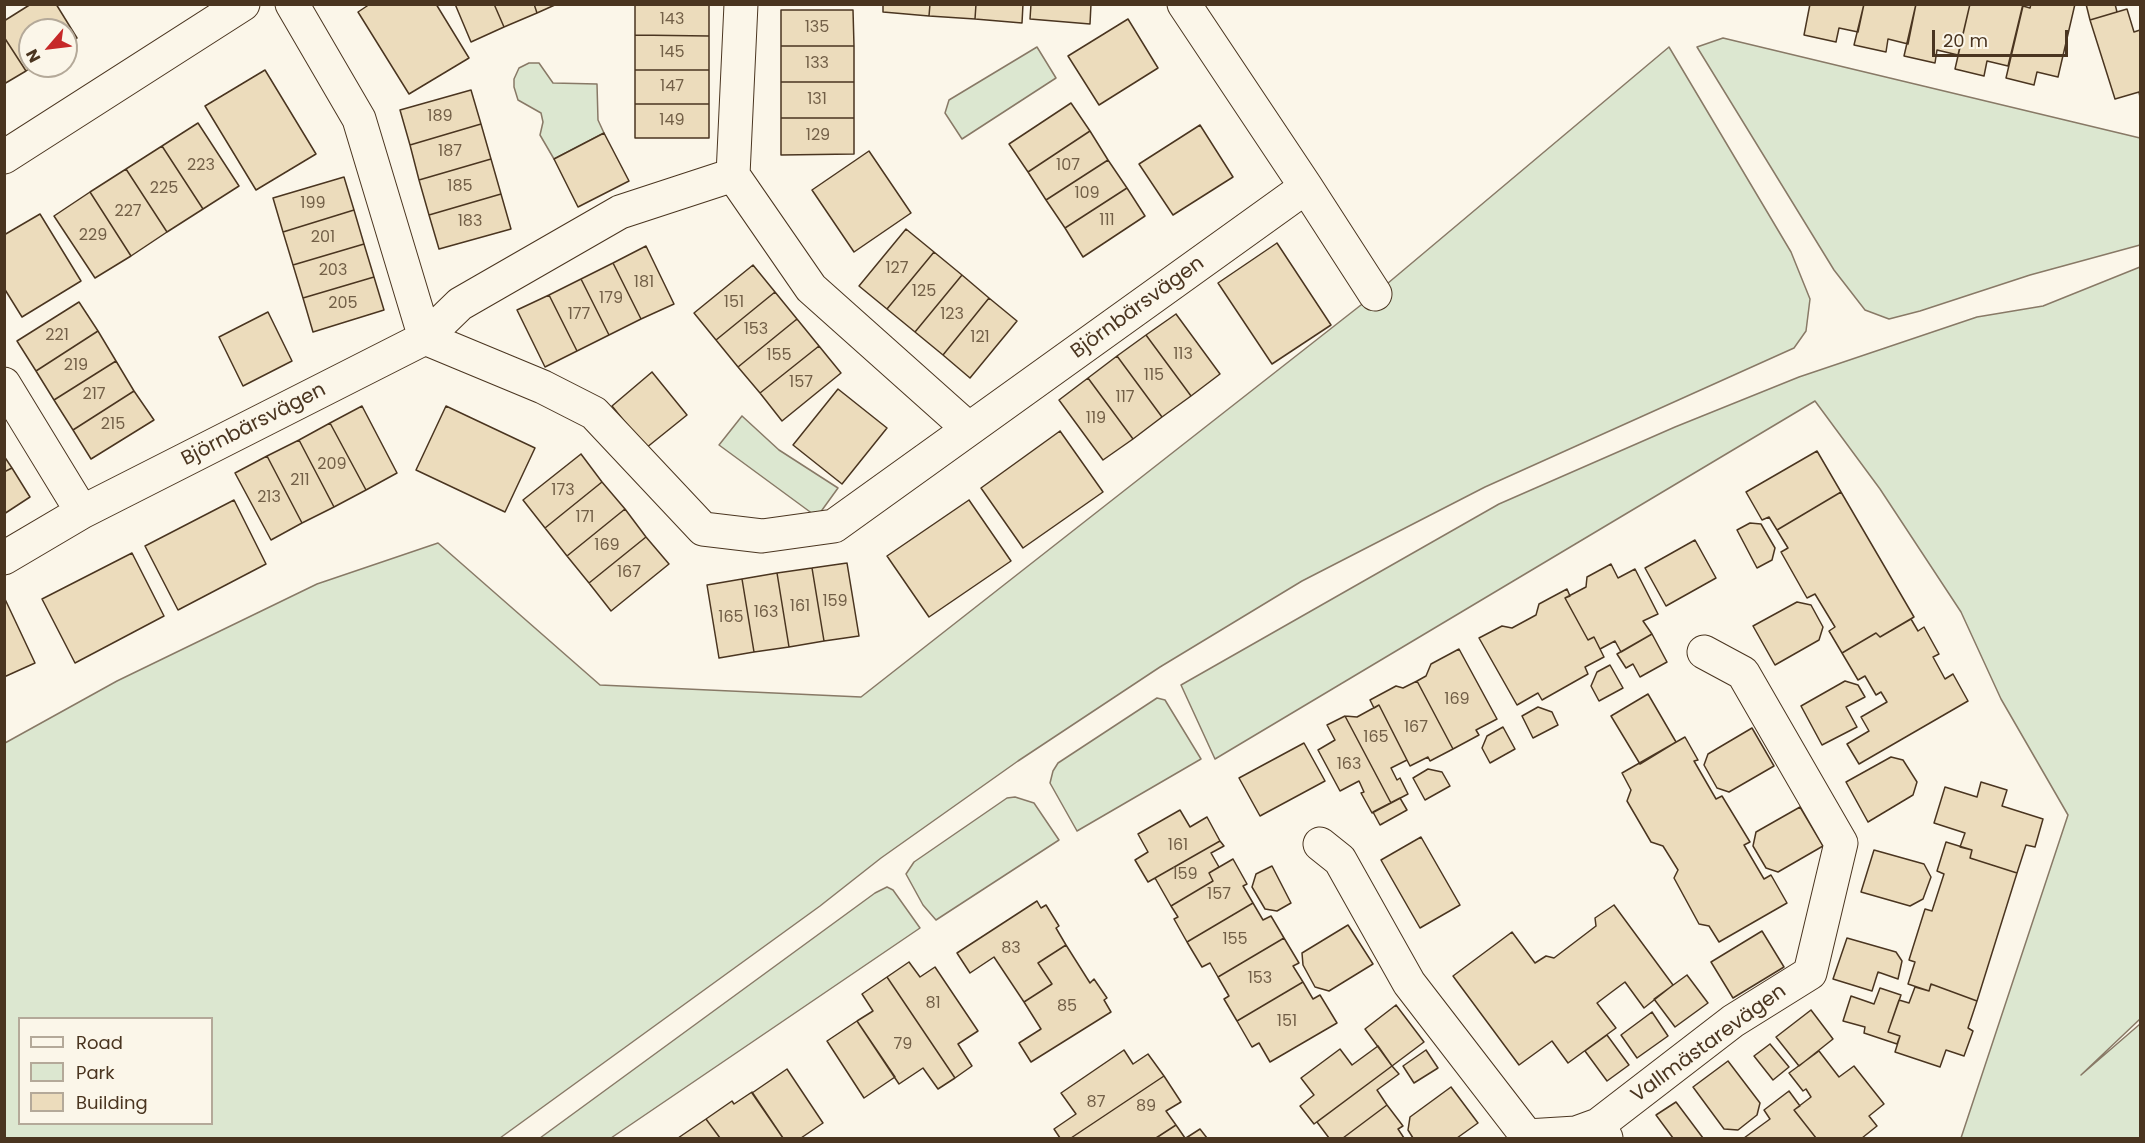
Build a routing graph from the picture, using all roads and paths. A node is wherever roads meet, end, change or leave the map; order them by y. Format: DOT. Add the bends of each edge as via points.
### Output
graph roads {
  1 [pos="243,4"];
  2 [pos="292,4"];
  3 [pos="741,4"];
  4 [pos="1184,4"];
  5 [pos="4,157"];
  6 [pos="733,175"];
  7 [pos="1306,187"];
  8 [pos="1375,294"];
  9 [pos="425,338"];
  10 [pos="4,384"];
  11 [pos="969,429"];
  12 [pos="82,512"];
  13 [pos="4,558"];
  14 [pos="1704,652"];
  15 [pos="1320,844"];
  16 [pos="1602,1132"];
  17 [pos="1525,1137"];
  1 -- 5 [label="street"];
  2 -- 9 [label="street" via="359,119"];
  3 -- 6 [label="street"];
  4 -- 7 [label="street"];
  6 -- 9 [label="street, Björnbärsvägen" via="621,212 460,304"];
  6 -- 11 [label="street" via="811,288"];
  7 -- 8 [label="street"];
  7 -- 11 [label="street, Björnbärsvägen"];
  9 -- 11 [label="street, Björnbärsvägen" via="543,387 594,413 704,529 762,536 834,526"];
  9 -- 12 [label="street, Björnbärsvägen"];
  10 -- 12 [label="street"];
  12 -- 13 [label="street, Björnbärsvägen"];
  14 -- 16 [label="street, Vallmästarevägen" via="1743,673 1841,843 1809,973 1732,1022"];
  15 -- 17 [label="street, Vallmästarevägen" via="1340,860 1409,983"];
  16 -- 17 [label="street, Vallmästarevägen"];
}
